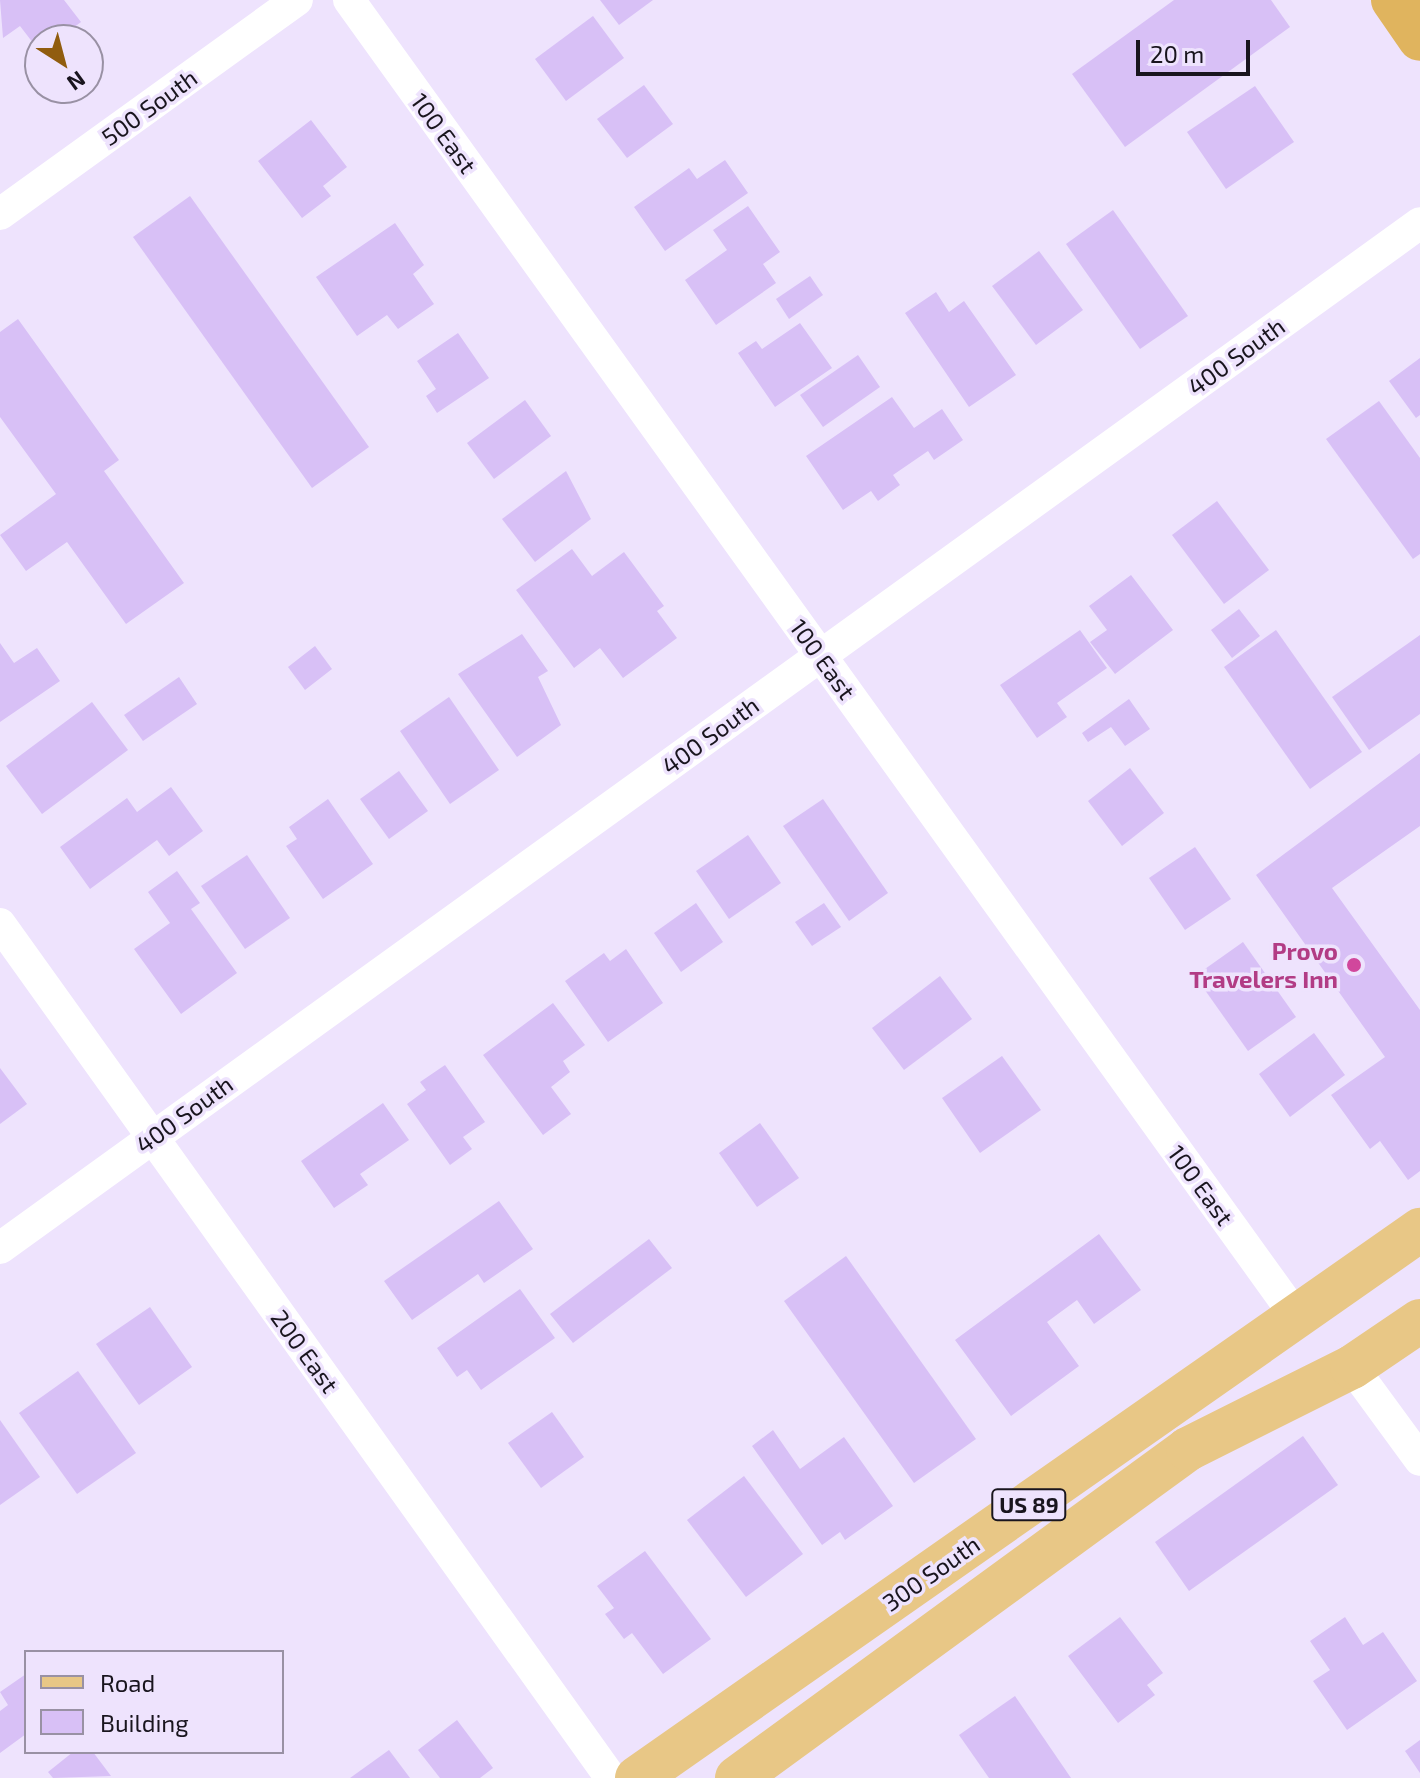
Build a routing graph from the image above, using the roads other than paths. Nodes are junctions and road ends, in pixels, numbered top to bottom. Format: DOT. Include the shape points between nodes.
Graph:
graph roads {
  1 [pos="297,0"];
  2 [pos="349,0"];
  3 [pos="1393,0"];
  4 [pos="1420,39"];
  5 [pos="0,214"];
  6 [pos="1420,223"];
  7 [pos="821,656"];
  8 [pos="0,924"];
  9 [pos="153,1137"];
  10 [pos="1420,1230"];
  11 [pos="0,1248"];
  12 [pos="1297,1318"];
  13 [pos="1420,1321"];
  14 [pos="1352,1367"];
  15 [pos="1420,1460"];
  16 [pos="611,1778"];
  17 [pos="637,1778"];
  18 [pos="737,1778"];
  1 -- 5 [label="street, 500 South"];
  2 -- 7 [label="street, 100 East"];
  3 -- 4 [label="highway"];
  6 -- 7 [label="street, 400 South"];
  7 -- 9 [label="street, 400 South"];
  7 -- 12 [label="street, 100 East"];
  8 -- 9 [label="street, 200 East"];
  9 -- 11 [label="street, 400 South"];
  9 -- 16 [label="street, 200 East"];
  10 -- 12 [label="main road, 300 South / US 89"];
  12 -- 17 [label="main road, 300 South / US 89"];
  13 -- 14 [label="main road, US 89"];
  14 -- 15 [label="street"];
  14 -- 18 [label="main road, US 89" via="1188,1449"];
}
